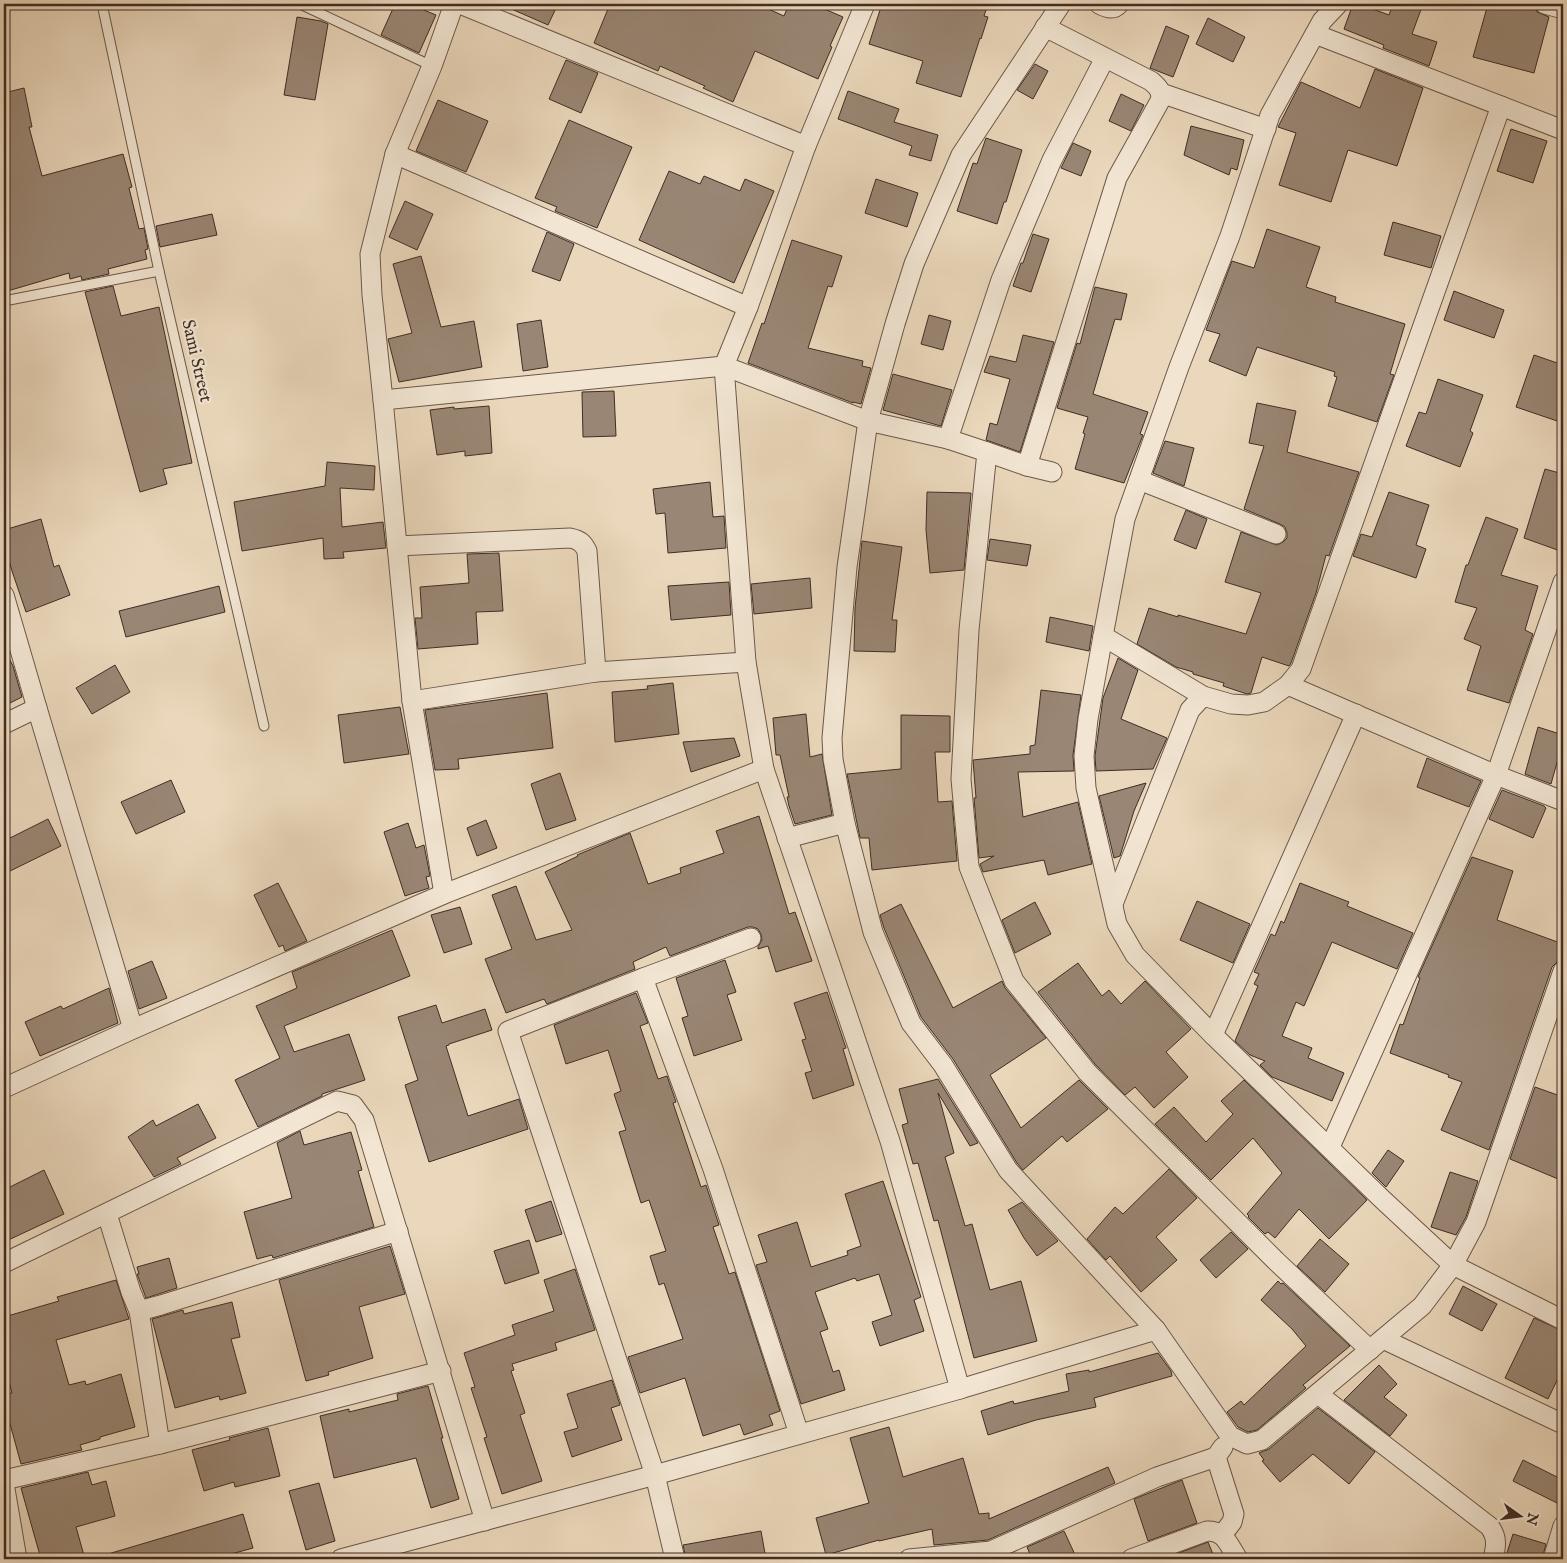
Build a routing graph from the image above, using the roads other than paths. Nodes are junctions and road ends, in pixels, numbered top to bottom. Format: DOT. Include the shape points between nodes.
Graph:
graph roads {
  1 [pos="102,4"];
  2 [pos="300,4"];
  3 [pos="454,4"];
  4 [pos="460,4"];
  5 [pos="865,4"];
  6 [pos="1060,4"];
  7 [pos="1099,4"];
  8 [pos="1119,4"];
  9 [pos="1338,4"];
  10 [pos="1545,4"];
  11 [pos="1563,9"];
  12 [pos="1045,27"];
  13 [pos="1315,34"];
  14 [pos="1105,58"];
  15 [pos="432,66"];
  16 [pos="1161,93"];
  17 [pos="1500,106"];
  18 [pos="1266,129"];
  19 [pos="1563,130"];
  20 [pos="806,146"];
  21 [pos="395,154"];
  22 [pos="159,271"];
  23 [pos="4,301"];
  24 [pos="748,307"];
  25 [pos="724,366"];
  26 [pos="383,400"];
  27 [pos="868,421"];
  28 [pos="948,439"];
  29 [pos="986,452"];
  30 [pos="1027,466"];
  31 [pos="1052,472"];
  32 [pos="1139,480"];
  33 [pos="1276,534"];
  34 [pos="397,546"];
  35 [pos="1563,582"];
  36 [pos="4,595"];
  37 [pos="1103,636"];
  38 [pos="746,662"];
  39 [pos="596,672"];
  40 [pos="1288,685"];
  41 [pos="1202,696"];
  42 [pos="412,701"];
  43 [pos="37,708"];
  44 [pos="1356,714"];
  45 [pos="4,724"];
  46 [pos="264,726"];
  47 [pos="764,769"];
  48 [pos="1496,775"];
  49 [pos="1563,802"];
  50 [pos="845,823"];
  51 [pos="787,838"];
  52 [pos="444,894"];
  53 [pos="1113,904"];
  54 [pos="751,938"];
  55 [pos="1563,971"];
  56 [pos="643,978"];
  57 [pos="133,1029"];
  58 [pos="1213,1035"];
  59 [pos="4,1088"];
  60 [pos="1330,1147"];
  61 [pos="106,1214"];
  62 [pos="398,1231"];
  63 [pos="4,1263"];
  64 [pos="1454,1265"];
  65 [pos="139,1310"];
  66 [pos="1563,1320"];
  67 [pos="1156,1330"];
  68 [pos="1376,1344"];
  69 [pos="441,1371"];
  70 [pos="960,1388"];
  71 [pos="1318,1394"];
  72 [pos="1563,1424"];
  73 [pos="799,1434"];
  74 [pos="1230,1436"];
  75 [pos="160,1444"];
  76 [pos="1216,1457"];
  77 [pos="655,1475"];
  78 [pos="4,1481"];
  79 [pos="485,1521"];
  80 [pos="1563,1526"];
  81 [pos="1222,1535"];
  82 [pos="17,1559"];
  83 [pos="341,1559"];
  84 [pos="676,1559"];
  85 [pos="910,1559"];
  86 [pos="1130,1559"];
  87 [pos="1238,1559"];
  88 [pos="1493,1559"];
  89 [pos="1553,1559"];
  1 -- 22 [label="lane, Sami Street"];
  2 -- 15 [label="lane"];
  3 -- 15 [label="street"];
  4 -- 20 [label="street"];
  5 -- 20 [label="street"];
  6 -- 12 [label="street"];
  7 -- 8 [label="street" via="1112,8"];
  9 -- 13 [label="street"];
  10 -- 11 [label="street"];
  12 -- 14 [label="street"];
  12 -- 27 [label="street" via="961,155 914,264"];
  13 -- 17 [label="street"];
  13 -- 18 [label="street" via="1270,115"];
  14 -- 16 [label="street" via="1152,81"];
  14 -- 28 [label="street" via="1052,160 1001,280"];
  15 -- 21 [label="street"];
  16 -- 18 [label="street"];
  16 -- 30 [label="street" via="1161,99 1117,178"];
  17 -- 19 [label="street"];
  17 -- 40 [label="street" via="1301,670"];
  18 -- 32 [label="street" via="1230,236"];
  20 -- 24 [label="street"];
  21 -- 24 [label="street"];
  21 -- 26 [label="street" via="370,254"];
  22 -- 23 [label="lane"];
  22 -- 46 [label="lane, Sami Street"];
  24 -- 25 [label="street"];
  25 -- 26 [label="street"];
  25 -- 27 [label="street"];
  25 -- 38 [label="street"];
  26 -- 34 [label="street"];
  27 -- 28 [label="street"];
  27 -- 50 [label="street" via="847,567 832,738"];
  28 -- 29 [label="street"];
  29 -- 30 [label="street"];
  29 -- 68 [label="street" via="969,630 961,779 969,867 1014,982 1087,1072 1276,1261"];
  30 -- 31 [label="street"];
  32 -- 33 [label="street"];
  32 -- 37 [label="street" via="1125,519"];
  34 -- 39 [label="street" via="578,539 587,551"];
  34 -- 42 [label="street"];
  35 -- 48 [label="street"];
  36 -- 43 [label="street"];
  37 -- 41 [label="street"];
  37 -- 53 [label="street" via="1084,756 1086,788"];
  38 -- 39 [label="street"];
  38 -- 47 [label="street"];
  39 -- 42 [label="street"];
  40 -- 41 [label="street" via="1264,702 1248,705"];
  40 -- 44 [label="street"];
  41 -- 53 [label="street" via="1190,710"];
  42 -- 52 [label="street"];
  43 -- 45 [label="street"];
  43 -- 57 [label="street"];
  44 -- 48 [label="street"];
  44 -- 58 [label="street"];
  47 -- 51 [label="street"];
  47 -- 52 [label="street"];
  48 -- 49 [label="street"];
  48 -- 60 [label="street"];
  50 -- 51 [label="street"];
  50 -- 67 [label="street" via="873,932 911,1023 943,1065 1008,1170"];
  51 -- 70 [label="street" via="890,1141"];
  52 -- 57 [label="street"];
  53 -- 58 [label="street" via="1117,924 1135,955"];
  54 -- 56 [label="street"];
  55 -- 64 [label="street" via="1476,1222"];
  56 -- 73 [label="street" via="713,1169"];
  56 -- 77 [label="street" via="508,1031"];
  57 -- 59 [label="street"];
  58 -- 60 [label="street"];
  60 -- 64 [label="street"];
  61 -- 62 [label="street" via="336,1102 353,1105 364,1120"];
  61 -- 63 [label="street"];
  61 -- 65 [label="street"];
  62 -- 65 [label="street"];
  62 -- 69 [label="street"];
  64 -- 66 [label="street"];
  64 -- 68 [label="street" via="1422,1306"];
  65 -- 75 [label="street"];
  67 -- 70 [label="street"];
  67 -- 74 [label="street"];
  68 -- 71 [label="street"];
  68 -- 72 [label="street"];
  69 -- 75 [label="street"];
  69 -- 79 [label="street"];
  70 -- 73 [label="street"];
  71 -- 74 [label="street" via="1262,1440 1247,1444"];
  71 -- 88 [label="street" via="1490,1526 1496,1545"];
  73 -- 77 [label="street"];
  74 -- 76 [label="street"];
  75 -- 78 [label="street"];
  76 -- 81 [label="street" via="1234,1514"];
  76 -- 85 [label="street" via="1157,1477 992,1551"];
  77 -- 79 [label="street"];
  77 -- 84 [label="street"];
  78 -- 82 [label="street"];
  79 -- 83 [label="street"];
  80 -- 89 [label="street"];
  81 -- 86 [label="street" via="1215,1530 1207,1531"];
  81 -- 87 [label="street"];
}
